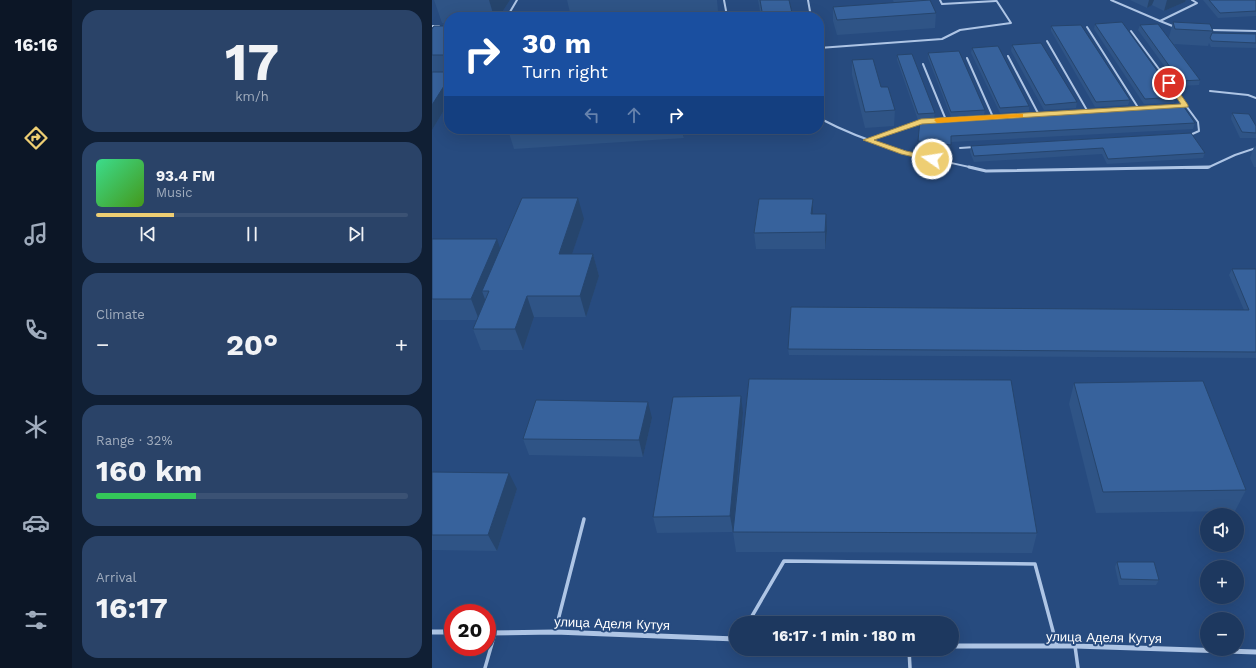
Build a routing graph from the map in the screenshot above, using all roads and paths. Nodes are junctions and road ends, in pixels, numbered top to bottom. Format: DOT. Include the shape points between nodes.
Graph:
graph roads {
  1 [pos="517,0"];
  2 [pos="724,0"];
  3 [pos="808,0"];
  4 [pos="940,0"];
  5 [pos="996,0"];
  6 [pos="1111,0"];
  7 [pos="1192,0"];
  8 [pos="510,12"];
  9 [pos="726,12"];
  10 [pos="811,12"];
  11 [pos="1160,21"];
  12 [pos="432,26"];
  13 [pos="443,26"];
  14 [pos="1087,28"];
  15 [pos="1181,30"];
  16 [pos="1204,30"];
  17 [pos="1256,31"];
  18 [pos="1131,32"];
  19 [pos="1047,41"];
  20 [pos="824,48"];
  21 [pos="1008,56"];
  22 [pos="967,58"];
  23 [pos="923,64"];
  24 [pos="1210,91"];
  25 [pos="1256,98"];
  26 [pos="1185,106"];
  27 [pos="1139,109"];
  28 [pos="1110,110"];
  29 [pos="1095,111"];
  30 [pos="1081,112"];
  31 [pos="1088,112"];
  32 [pos="1046,114"];
  33 [pos="1031,115"];
  34 [pos="1038,115"];
  35 [pos="993,117"];
  36 [pos="1000,117"];
  37 [pos="985,118"];
  38 [pos="940,120"];
  39 [pos="946,120"];
  40 [pos="954,120"];
  41 [pos="824,121"];
  42 [pos="927,121"];
  43 [pos="1182,136"];
  44 [pos="867,140"];
  45 [pos="976,147"];
  46 [pos="960,148"];
  47 [pos="1256,148"];
  48 [pos="584,519"];
  49 [pos="752,616"];
  50 [pos="432,632"];
  51 [pos="444,632"];
  52 [pos="555,632"];
  53 [pos="496,633"];
  54 [pos="729,639"];
  55 [pos="959,646"];
  56 [pos="1057,646"];
  57 [pos="1075,646"];
  58 [pos="1256,652"];
  59 [pos="488,656"];
  60 [pos="909,656"];
  61 [pos="485,668"];
  62 [pos="910,668"];
  63 [pos="1078,668"];
  1 -- 8 [label="lane"];
  2 -- 9 [label="lane"];
  3 -- 10 [label="lane"];
  4 -- 5 [label="lane" via="942,4"];
  5 -- 20 [label="lane" via="1011,23 960,30 942,39"];
  6 -- 11 [label="lane"];
  7 -- 11 [label="lane" via="1197,4"];
  11 -- 15 [label="lane"];
  12 -- 13 [label="lane"];
  14 -- 27 [label="lane"];
  16 -- 17 [label="lane"];
  18 -- 26 [label="lane"];
  19 -- 31 [label="lane"];
  21 -- 34 [label="lane"];
  22 -- 35 [label="lane"];
  23 -- 39 [label="lane"];
  24 -- 25 [label="lane"];
  26 -- 27 [label="lane"];
  26 -- 43 [label="lane" via="1198,122 1199,131"];
  27 -- 28 [label="lane"];
  29 -- 31 [label="lane"];
  30 -- 31 [label="lane"];
  32 -- 34 [label="lane"];
  33 -- 34 [label="lane"];
  35 -- 36 [label="lane"];
  35 -- 37 [label="lane"];
  38 -- 39 [label="lane"];
  39 -- 40 [label="lane"];
  41 -- 44 [label="lane" via="847,134"];
  42 -- 44 [label="lane"];
  44 -- 47 [label="lane" via="904,153 986,171 1207,168"];
  45 -- 46 [label="lane"];
  48 -- 52 [label="lane"];
  49 -- 56 [label="lane" via="784,561 1035,564"];
  50 -- 51 [label="street"];
  52 -- 53 [label="street, улица Аделя Кутуя"];
  52 -- 54 [label="street, улица Аделя Кутуя"];
  55 -- 56 [label="street, улица Аделя Кутуя"];
  56 -- 57 [label="street, улица Аделя Кутуя"];
  57 -- 58 [label="street, улица Аделя Кутуя"];
  57 -- 63 [label="lane"];
  59 -- 61 [label="lane"];
  60 -- 62 [label="lane"];
}
